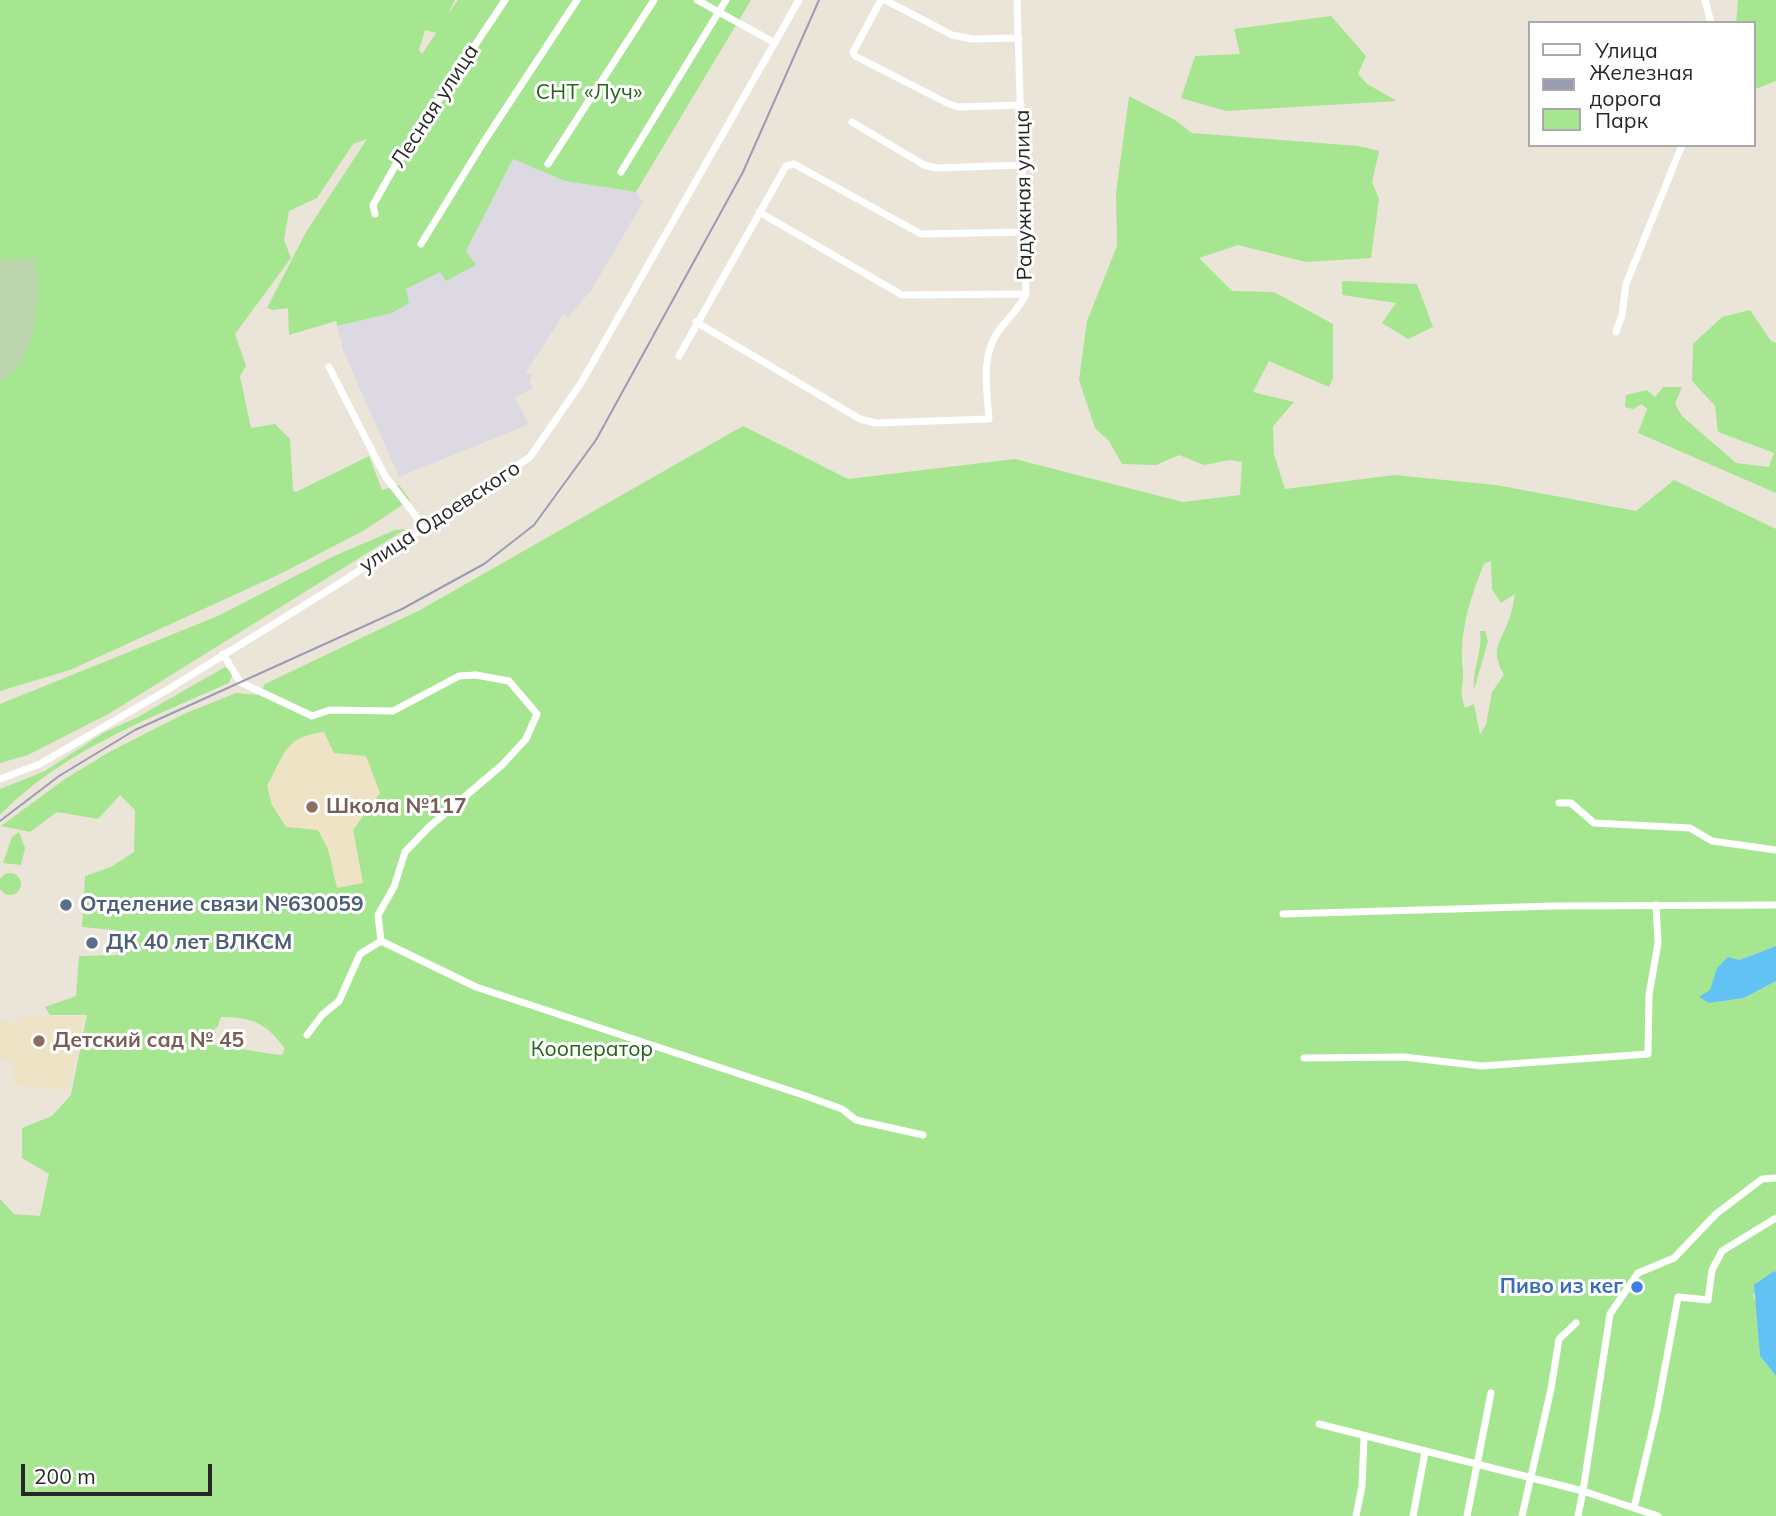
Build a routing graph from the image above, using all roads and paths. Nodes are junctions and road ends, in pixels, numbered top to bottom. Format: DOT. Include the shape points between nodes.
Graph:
graph roads {
  1 [pos="505,0"];
  2 [pos="577,0"];
  3 [pos="654,0"];
  4 [pos="697,0"];
  5 [pos="726,0"];
  6 [pos="799,0"];
  7 [pos="883,0"];
  8 [pos="1017,0"];
  9 [pos="1705,0"];
  10 [pos="718,14"];
  11 [pos="1710,21"];
  12 [pos="1019,38"];
  13 [pos="775,43"];
  14 [pos="1021,105"];
  15 [pos="852,122"];
  16 [pos="1681,147"];
  17 [pos="548,164"];
  18 [pos="1023,165"];
  19 [pos="621,172"];
  20 [pos="759,212"];
  21 [pos="374,214"];
  22 [pos="1025,232"];
  23 [pos="421,243"];
  24 [pos="1026,294"];
  25 [pos="696,322"];
  26 [pos="1616,332"];
  27 [pos="679,356"];
  28 [pos="328,367"];
  29 [pos="425,528"];
  30 [pos="223,654"];
  31 [pos="0,779"];
  32 [pos="1559,803"];
  33 [pos="1776,850"];
  34 [pos="1656,905"];
  35 [pos="1776,905"];
  36 [pos="1283,914"];
  37 [pos="381,941"];
  38 [pos="307,1035"];
  39 [pos="1304,1058"];
  40 [pos="923,1135"];
  41 [pos="1776,1178"];
  42 [pos="1776,1218"];
  43 [pos="1576,1323"];
  44 [pos="1491,1393"];
  45 [pos="1319,1424"];
  46 [pos="1364,1438"];
  47 [pos="1425,1452"];
  48 [pos="1476,1466"];
  49 [pos="1530,1480"];
  50 [pos="1583,1491"];
  51 [pos="1636,1511"];
  52 [pos="1356,1516"];
  53 [pos="1413,1516"];
  54 [pos="1467,1516"];
  55 [pos="1522,1516"];
  56 [pos="1578,1516"];
  57 [pos="1658,1516"];
  1 -- 21 [label="street, Лесная улица" via="395,166 373,205"];
  2 -- 23 [label="street"];
  3 -- 17 [label="street"];
  4 -- 10 [label="street"];
  5 -- 10 [label="street"];
  6 -- 13 [label="street, улица Одоевского"];
  7 -- 12 [label="street" via="952,35"];
  7 -- 14 [label="street" via="853,52 855,56 959,107"];
  8 -- 12 [label="street, Радужная улица"];
  9 -- 11 [label="street"];
  10 -- 13 [label="street"];
  10 -- 19 [label="street"];
  12 -- 14 [label="street, Радужная улица"];
  13 -- 29 [label="street, улица Одоевского" via="581,383 541,443 518,468"];
  14 -- 18 [label="street, Радужная улица"];
  15 -- 18 [label="street" via="924,166"];
  16 -- 26 [label="street" via="1626,284"];
  18 -- 22 [label="street, Радужная улица"];
  20 -- 22 [label="street" via="786,166 793,164 921,234"];
  20 -- 24 [label="street" via="902,295"];
  20 -- 25 [label="street"];
  22 -- 24 [label="street, Радужная улица"];
  24 -- 25 [label="street, Радужная улица" via="989,349 989,419 876,423 860,419"];
  25 -- 27 [label="street"];
  28 -- 29 [label="street" via="385,476"];
  29 -- 30 [label="street, улица Одоевского"];
  30 -- 31 [label="street, улица Одоевского" via="40,764"];
  30 -- 37 [label="street" via="240,682 312,716 330,710 393,711 459,676 476,675 509,681 537,714 526,739 502,765 405,852 394,887 378,915"];
  32 -- 33 [label="street" via="1572,803 1594,823 1690,828 1712,841"];
  34 -- 35 [label="street"];
  34 -- 36 [label="street"];
  34 -- 39 [label="street" via="1658,943 1649,995 1648,1054 1482,1066 1404,1056"];
  37 -- 38 [label="street" via="360,954 339,1000"];
  37 -- 40 [label="street" via="476,987 842,1109 856,1120"];
  41 -- 50 [label="street" via="1762,1180 1716,1214 1674,1258 1638,1273 1610,1314"];
  42 -- 51 [label="street" via="1722,1251 1712,1270 1708,1300 1678,1297"];
  43 -- 49 [label="street" via="1559,1339"];
  44 -- 48 [label="street"];
  45 -- 46 [label="street"];
  46 -- 47 [label="street"];
  46 -- 52 [label="street"];
  47 -- 48 [label="street"];
  47 -- 53 [label="street"];
  48 -- 49 [label="street"];
  48 -- 54 [label="street"];
  49 -- 50 [label="street"];
  49 -- 55 [label="street"];
  50 -- 51 [label="street"];
  50 -- 56 [label="street"];
  51 -- 57 [label="street"];
}
